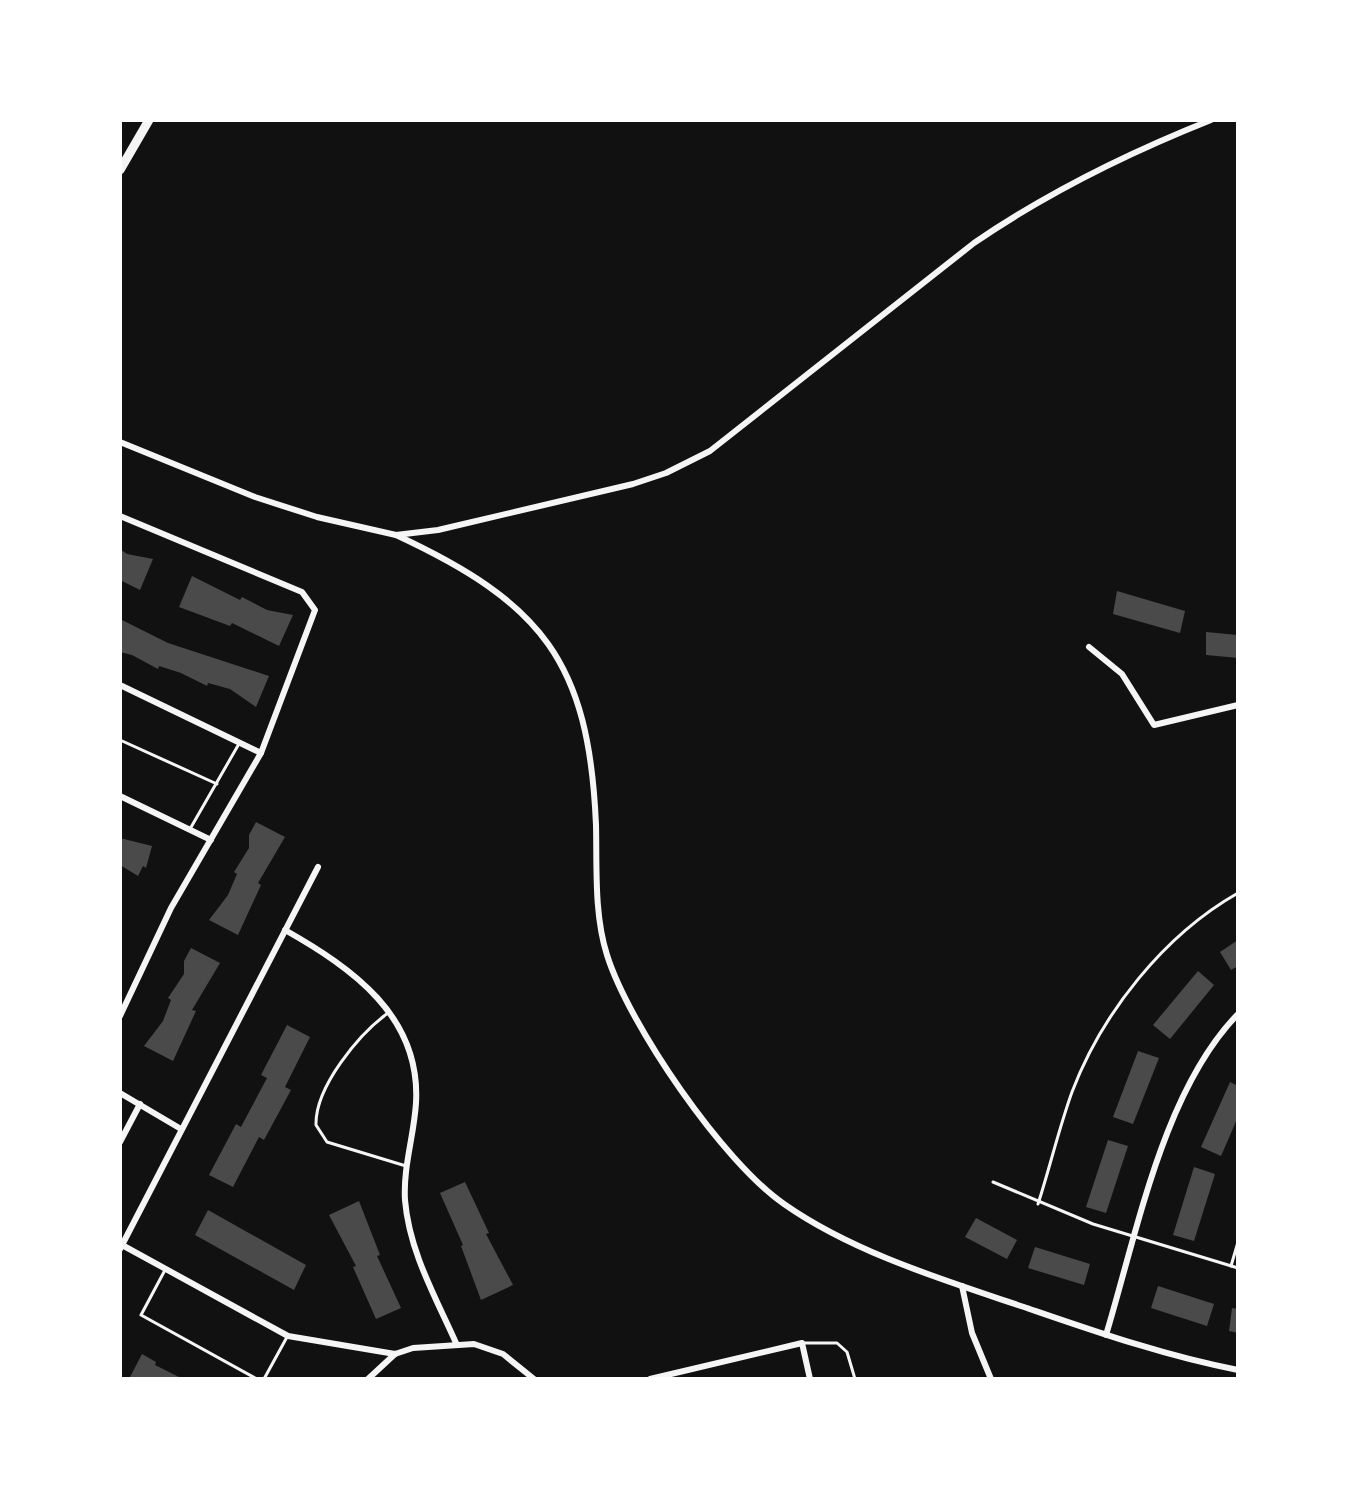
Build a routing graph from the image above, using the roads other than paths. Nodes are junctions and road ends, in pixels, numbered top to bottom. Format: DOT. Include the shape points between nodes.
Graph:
graph roads {
  1 [pos="149,120"];
  2 [pos="1211,120"];
  3 [pos="120,170"];
  4 [pos="120,442"];
  5 [pos="120,516"];
  6 [pos="396,535"];
  7 [pos="1089,647"];
  8 [pos="120,685"];
  9 [pos="1238,705"];
  10 [pos="120,740"];
  11 [pos="240,742"];
  12 [pos="261,753"];
  13 [pos="217,784"];
  14 [pos="120,796"];
  15 [pos="189,829"];
  16 [pos="211,840"];
  17 [pos="318,867"];
  18 [pos="1238,893"];
  19 [pos="285,930"];
  20 [pos="389,1012"];
  21 [pos="1238,1014"];
  22 [pos="120,1016"];
  23 [pos="120,1093"];
  24 [pos="140,1104"];
  25 [pos="181,1129"];
  26 [pos="120,1142"];
  27 [pos="406,1166"];
  28 [pos="993,1182"];
  29 [pos="1038,1204"];
  30 [pos="1135,1239"];
  31 [pos="1238,1242"];
  32 [pos="121,1247"];
  33 [pos="1230,1267"];
  34 [pos="1238,1268"];
  35 [pos="165,1270"];
  36 [pos="962,1286"];
  37 [pos="1106,1335"];
  38 [pos="288,1336"];
  39 [pos="456,1343"];
  40 [pos="802,1343"];
  41 [pos="395,1354"];
  42 [pos="1238,1370"];
  43 [pos="257,1379"];
  44 [pos="264,1379"];
  45 [pos="368,1379"];
  46 [pos="534,1379"];
  47 [pos="650,1379"];
  48 [pos="810,1379"];
  49 [pos="855,1379"];
  50 [pos="991,1379"];
  1 -- 3 [label="main road"];
  2 -- 6 [label="street" via="1018,213 746,425 689,463 633,484"];
  4 -- 6 [label="street" via="255,497"];
  5 -- 12 [label="street" via="302,592 315,610"];
  6 -- 36 [label="street" via="507,597 545,637 567,673 591,756 606,954 627,1002 711,1131 782,1203 821,1226"];
  7 -- 9 [label="street" via="1122,674 1154,725"];
  8 -- 11 [label="street"];
  10 -- 13 [label="lane"];
  11 -- 12 [label="street"];
  11 -- 13 [label="lane"];
  12 -- 16 [label="street"];
  13 -- 15 [label="lane"];
  14 -- 15 [label="street"];
  15 -- 16 [label="street"];
  16 -- 22 [label="street" via="171,908"];
  17 -- 19 [label="street"];
  18 -- 29 [label="lane" via="1177,938 1115,1011 1072,1092"];
  19 -- 20 [label="street" via="333,958 378,994"];
  19 -- 25 [label="street"];
  20 -- 27 [label="street" via="410,1048 415,1074 414,1126"];
  20 -- 27 [label="lane" via="346,1055 321,1102 316,1125 327,1142"];
  21 -- 30 [label="street" via="1196,1066 1184,1092"];
  23 -- 24 [label="street"];
  24 -- 25 [label="street"];
  24 -- 26 [label="street"];
  25 -- 32 [label="street"];
  27 -- 39 [label="street" via="411,1232"];
  28 -- 29 [label="lane"];
  29 -- 30 [label="lane"];
  30 -- 33 [label="lane"];
  30 -- 37 [label="street"];
  31 -- 33 [label="lane"];
  32 -- 35 [label="street"];
  33 -- 34 [label="lane"];
  35 -- 38 [label="street"];
  35 -- 43 [label="lane" via="141,1315"];
  36 -- 37 [label="street"];
  36 -- 50 [label="street" via="972,1333"];
  37 -- 42 [label="street"];
  38 -- 41 [label="street"];
  38 -- 44 [label="lane"];
  39 -- 41 [label="street"];
  39 -- 46 [label="street" via="503,1354"];
  40 -- 47 [label="street"];
  40 -- 48 [label="street"];
  40 -- 49 [label="lane" via="837,1343 847,1352"];
  41 -- 45 [label="street"];
}
